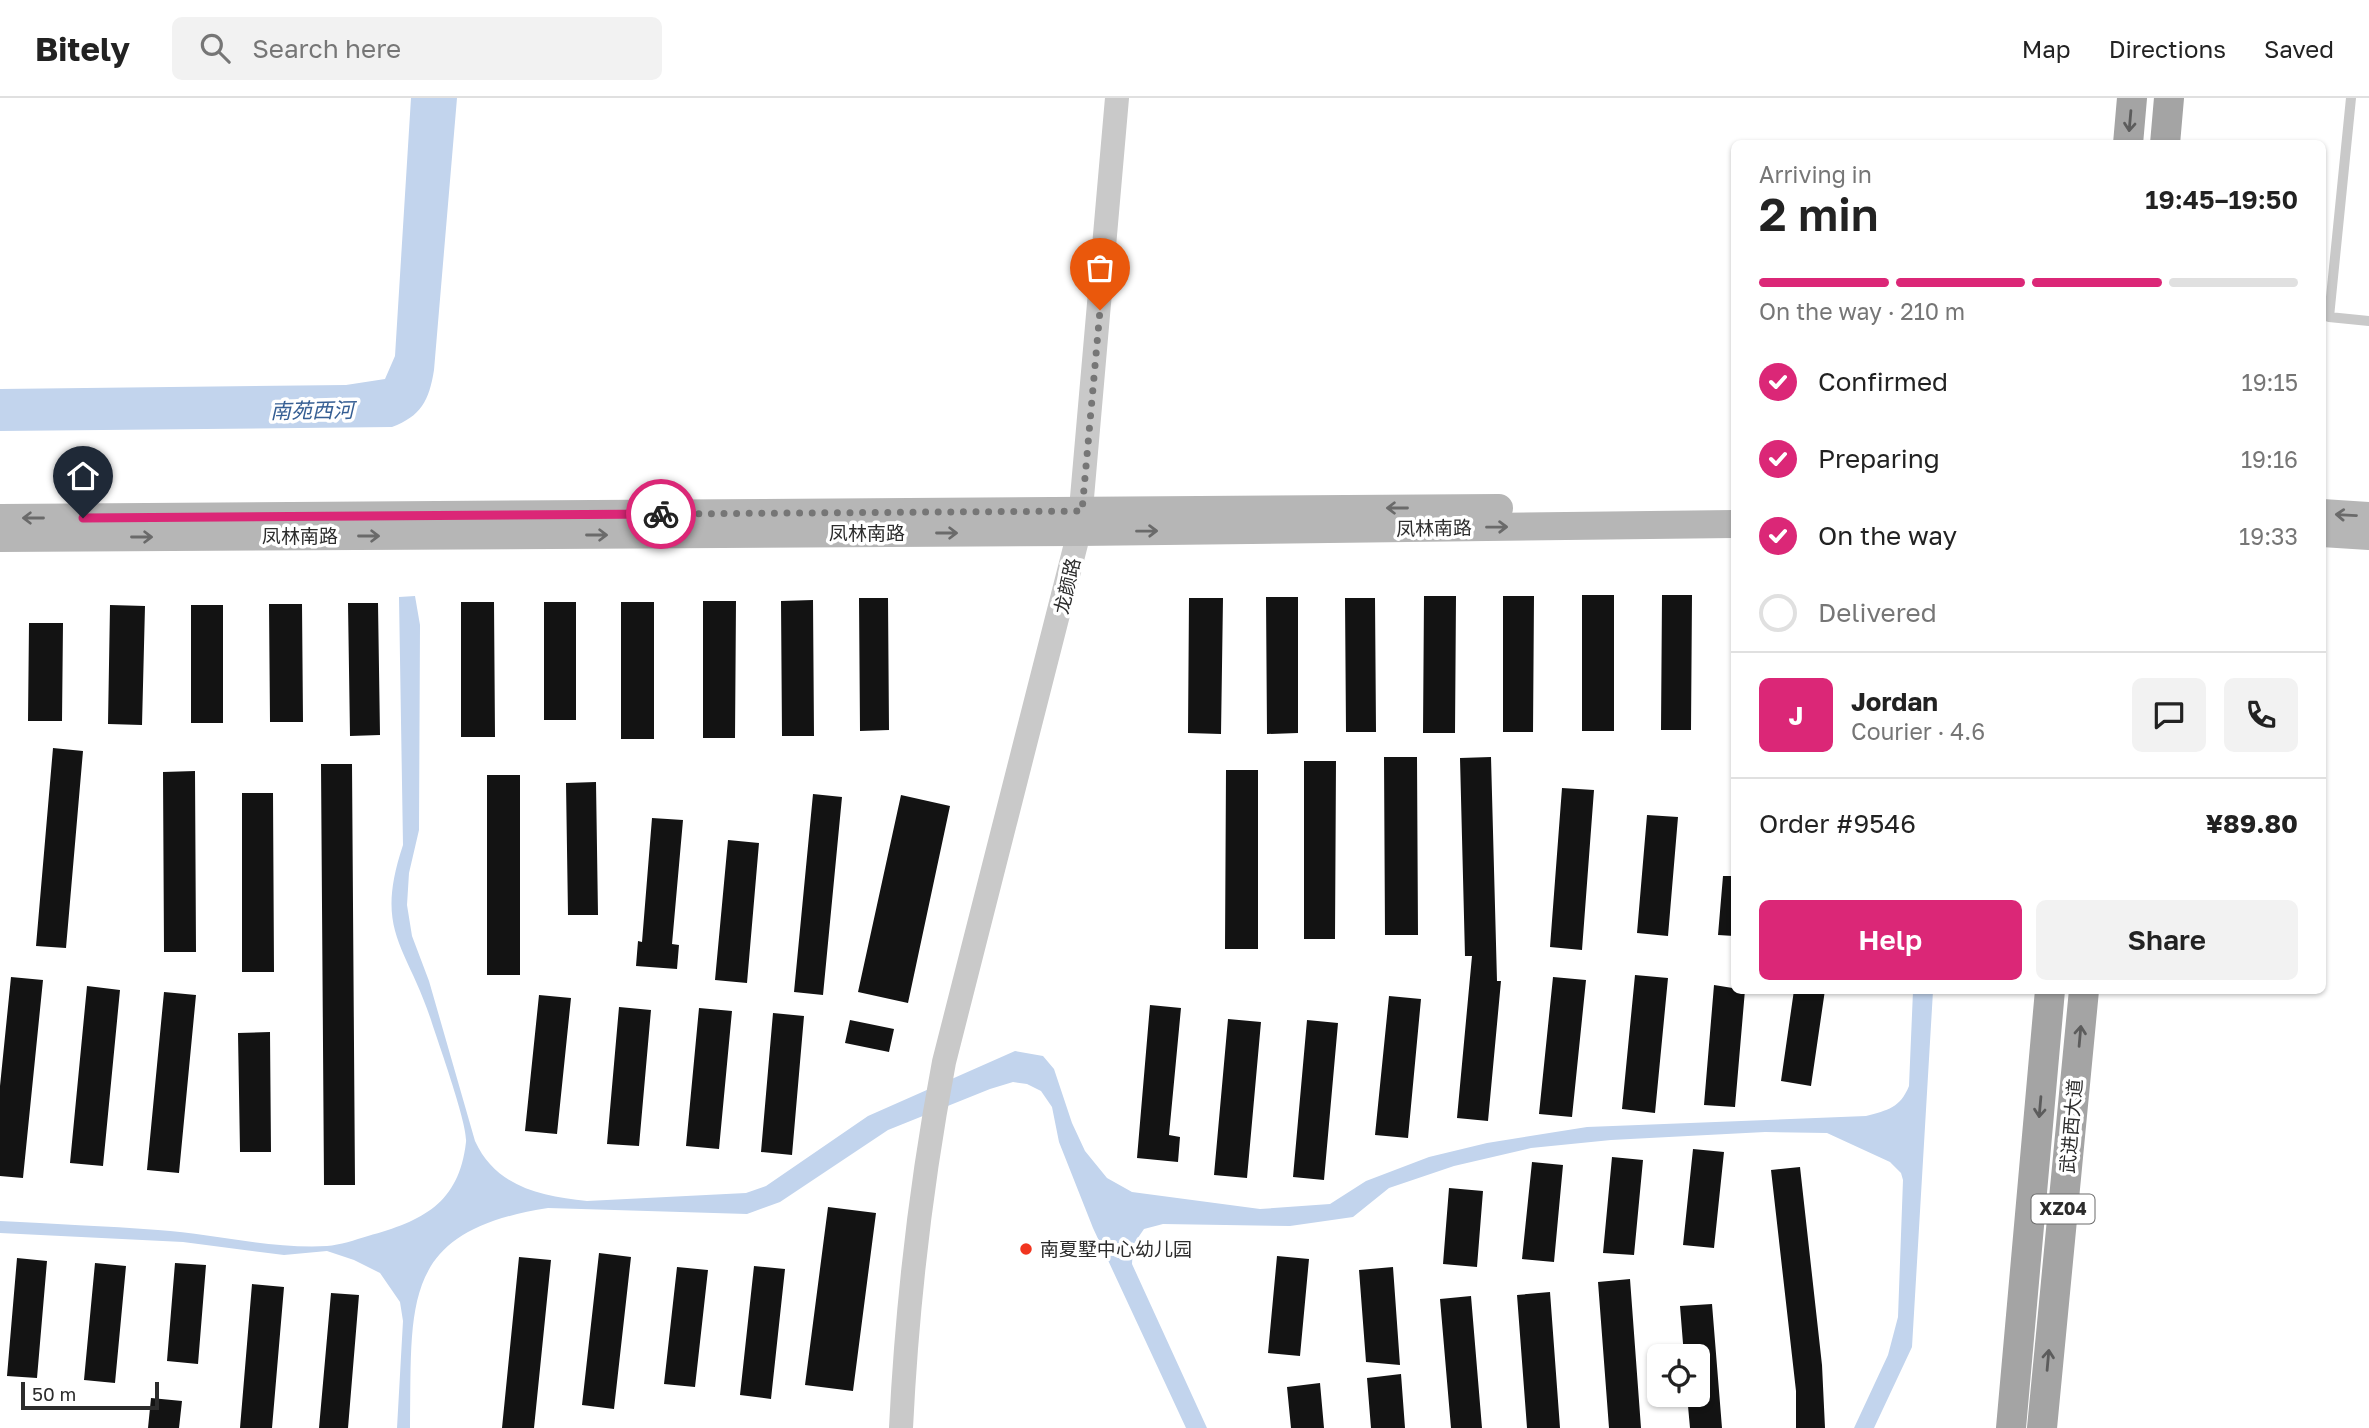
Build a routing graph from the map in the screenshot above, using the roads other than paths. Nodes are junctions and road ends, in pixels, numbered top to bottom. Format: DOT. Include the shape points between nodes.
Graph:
graph roads {
  1 [pos="1117,98"];
  2 [pos="2132,98"];
  3 [pos="2169,98"];
  4 [pos="2351,98"];
  5 [pos="2128,140"];
  6 [pos="2165,140"];
  7 [pos="2369,321"];
  8 [pos="1731,506"];
  9 [pos="2326,513"];
  10 [pos="2369,516"];
  11 [pos="0,519"];
  12 [pos="1080,522"];
  13 [pos="1731,524"];
  14 [pos="2326,533"];
  15 [pos="2369,536"];
  16 [pos="0,538"];
  17 [pos="2050,994"];
  18 [pos="2084,994"];
  19 [pos="901,1428"];
  20 [pos="2011,1428"];
  21 [pos="2042,1428"];
  1 -- 12 [label="street, 龙颜路"];
  2 -- 5 [label="main road, one-way"];
  3 -- 6 [label="main road"];
  4 -- 7 [label="lane" via="2329,317"];
  8 -- 12 [label="main road, 凤林南路, one-way"];
  10 -- 9 [label="main road, one-way"];
  12 -- 11 [label="main road, 凤林南路, one-way"];
  12 -- 13 [label="main road, 凤林南路, one-way"];
  16 -- 12 [label="main road, 凤林南路, one-way"];
  12 -- 19 [label="street, 龙颜路" via="944,1062 914,1252"];
  14 -- 15 [label="main road"];
  17 -- 20 [label="main road, 武进西大道 / XZ04, one-way"];
  21 -- 18 [label="main road, 武进西大道 / XZ04, one-way"];
}
